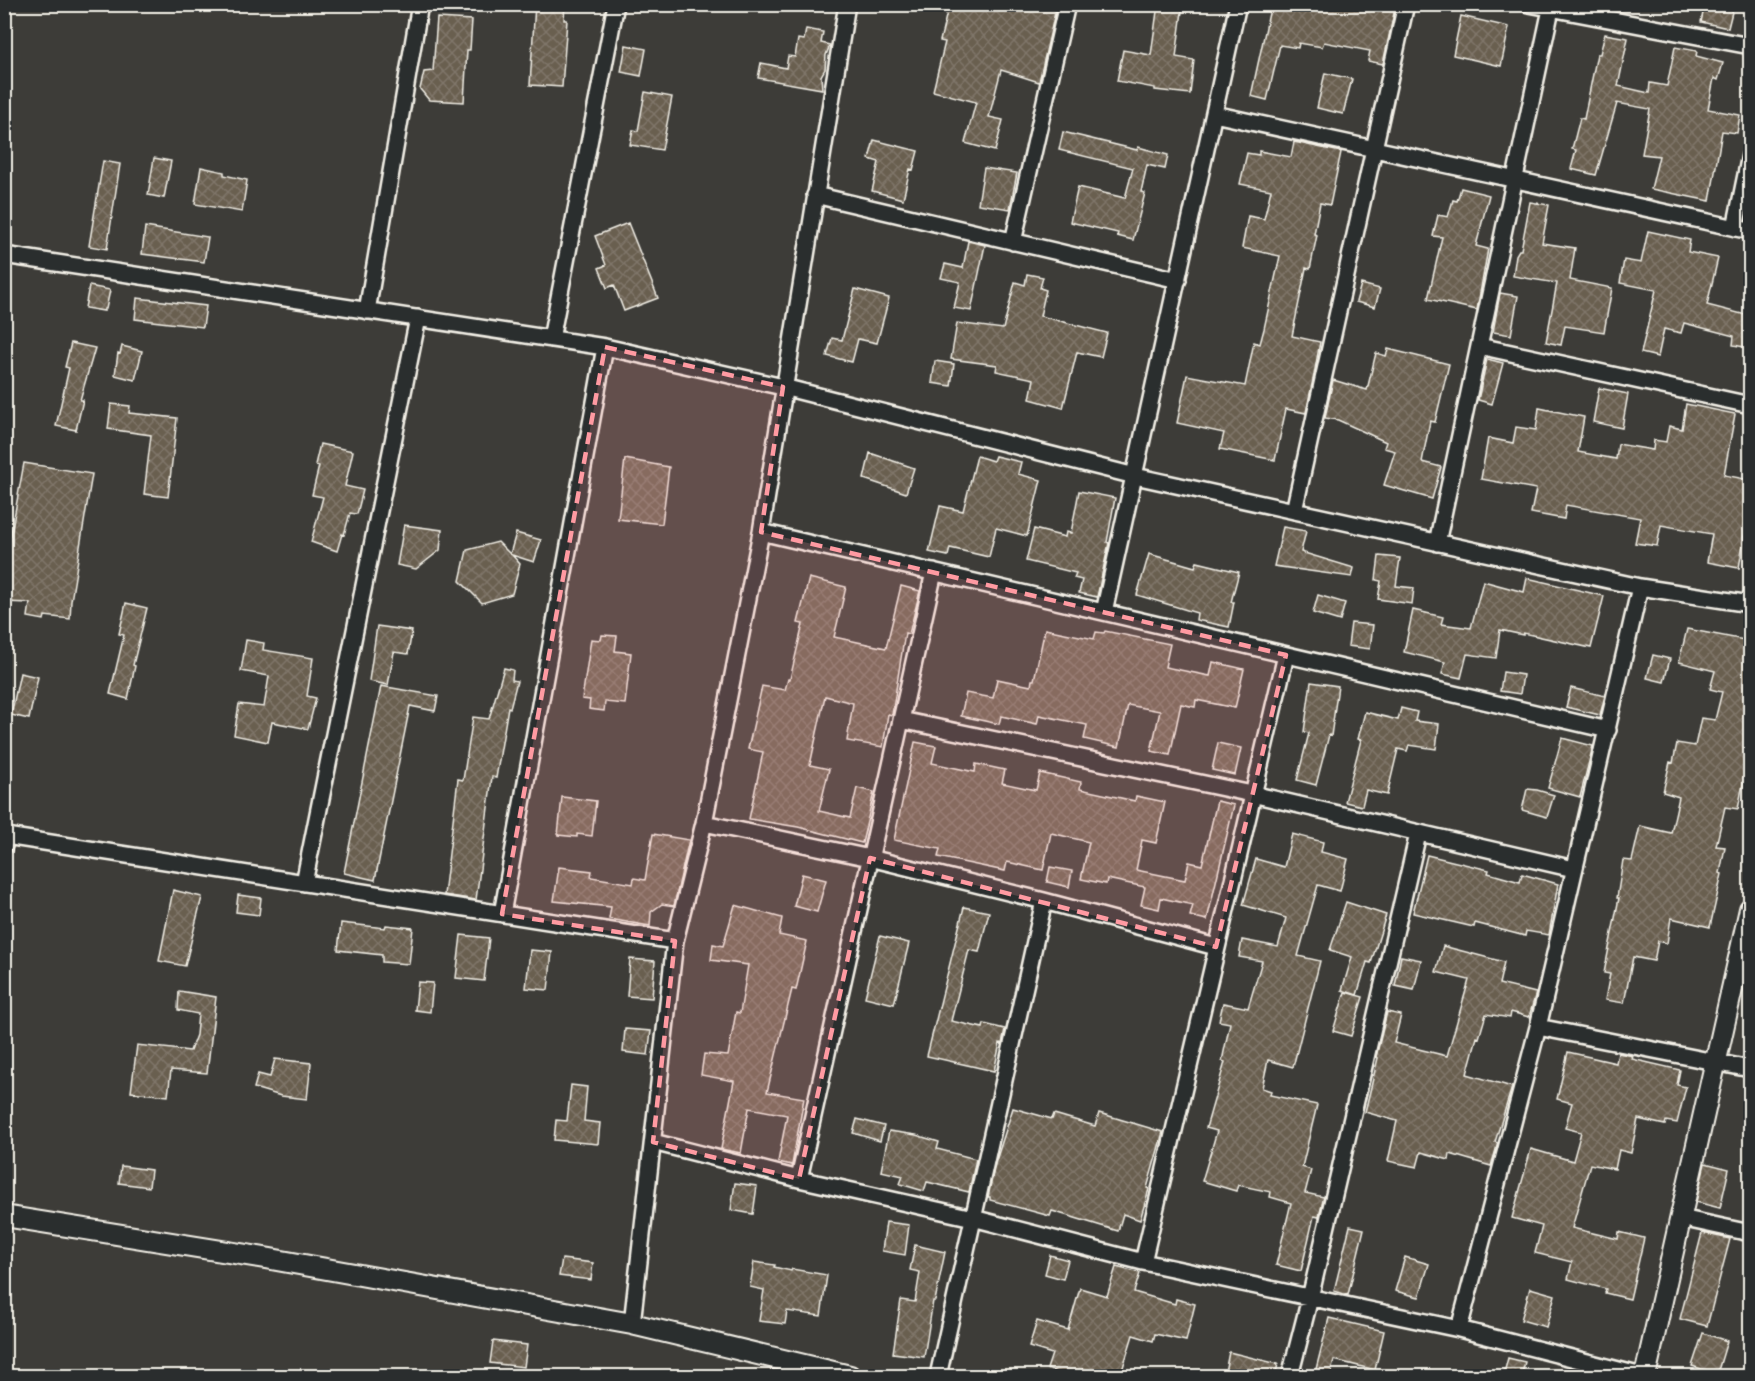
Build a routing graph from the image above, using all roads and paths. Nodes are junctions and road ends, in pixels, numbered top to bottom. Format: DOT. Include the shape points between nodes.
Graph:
graph roads {
  1 [pos="420,4"];
  2 [pos="616,4"];
  3 [pos="847,4"];
  4 [pos="1067,4"];
  5 [pos="1238,4"];
  6 [pos="1406,4"];
  7 [pos="1529,4"];
  8 [pos="1551,9"];
  9 [pos="1750,46"];
  10 [pos="1214,114"];
  11 [pos="1374,149"];
  12 [pos="1750,154"];
  13 [pos="1515,180"];
  14 [pos="815,195"];
  15 [pos="1735,228"];
  16 [pos="1750,231"];
  17 [pos="1013,242"];
  18 [pos="4,255"];
  19 [pos="1178,280"];
  20 [pos="367,311"];
  21 [pos="418,318"];
  22 [pos="551,339"];
  23 [pos="1479,346"];
  24 [pos="605,347"];
  25 [pos="783,387"];
  26 [pos="1750,405"];
  27 [pos="1135,476"];
  28 [pos="1294,510"];
  29 [pos="761,532"];
  30 [pos="1437,543"];
  31 [pos="934,572"];
  32 [pos="1640,587"];
  33 [pos="1750,604"];
  34 [pos="1104,612"];
  35 [pos="1286,655"];
  36 [pos="900,720"];
  37 [pos="1608,730"];
  38 [pos="1252,794"];
  39 [pos="704,823"];
  40 [pos="1418,834"];
  41 [pos="4,846"];
  42 [pos="870,858"];
  43 [pos="1574,869"];
  44 [pos="304,883"];
  45 [pos="1044,901"];
  46 [pos="1750,909"];
  47 [pos="501,914"];
  48 [pos="675,940"];
  49 [pos="1216,947"];
  50 [pos="1538,1027"];
  51 [pos="1716,1060"];
  52 [pos="1750,1069"];
  53 [pos="653,1142"];
  54 [pos="799,1179"];
  55 [pos="4,1215"];
  56 [pos="973,1218"];
  57 [pos="1681,1218"];
  58 [pos="1750,1233"];
  59 [pos="1143,1262"];
  60 [pos="1310,1298"];
  61 [pos="632,1324"];
  62 [pos="1459,1329"];
  63 [pos="850,1377"];
  64 [pos="938,1377"];
  65 [pos="1290,1377"];
  66 [pos="1643,1377"];
  1 -- 20 [label="street"];
  2 -- 22 [label="street"];
  3 -- 14 [label="street"];
  4 -- 17 [label="street"];
  5 -- 10 [label="street"];
  6 -- 11 [label="street"];
  7 -- 8 [label="street"];
  8 -- 9 [label="street"];
  8 -- 13 [label="street"];
  10 -- 11 [label="street"];
  10 -- 19 [label="street"];
  11 -- 13 [label="street"];
  11 -- 28 [label="street"];
  12 -- 15 [label="street"];
  13 -- 15 [label="street"];
  13 -- 23 [label="street"];
  14 -- 17 [label="street"];
  14 -- 25 [label="street"];
  15 -- 16 [label="street"];
  17 -- 19 [label="street"];
  18 -- 20 [label="street"];
  19 -- 27 [label="street"];
  20 -- 21 [label="street"];
  21 -- 22 [label="street"];
  21 -- 44 [label="street"];
  22 -- 24 [label="street"];
  23 -- 26 [label="street"];
  23 -- 30 [label="street"];
  24 -- 25 [label="street"];
  24 -- 47 [label="street"];
  25 -- 27 [label="street"];
  25 -- 29 [label="street"];
  27 -- 28 [label="street"];
  27 -- 34 [label="street"];
  28 -- 30 [label="street"];
  29 -- 31 [label="street"];
  29 -- 39 [label="street"];
  30 -- 32 [label="street"];
  31 -- 34 [label="street"];
  31 -- 36 [label="street"];
  32 -- 33 [label="street"];
  32 -- 37 [label="street"];
  34 -- 35 [label="street"];
  35 -- 37 [label="street"];
  35 -- 38 [label="street"];
  36 -- 38 [label="street"];
  36 -- 42 [label="street"];
  37 -- 43 [label="street"];
  38 -- 40 [label="street"];
  38 -- 49 [label="street"];
  39 -- 42 [label="street"];
  39 -- 48 [label="street"];
  40 -- 43 [label="street"];
  40 -- 60 [label="street"];
  41 -- 44 [label="street" via="6,836"];
  42 -- 45 [label="street"];
  42 -- 54 [label="street"];
  43 -- 50 [label="street"];
  44 -- 47 [label="street"];
  45 -- 49 [label="street"];
  45 -- 56 [label="street"];
  46 -- 51 [label="street"];
  47 -- 48 [label="street"];
  48 -- 53 [label="street"];
  49 -- 59 [label="street"];
  50 -- 51 [label="street"];
  50 -- 62 [label="street"];
  51 -- 52 [label="street"];
  51 -- 57 [label="street"];
  53 -- 54 [label="street"];
  53 -- 61 [label="street"];
  54 -- 56 [label="street"];
  55 -- 61 [label="street"];
  56 -- 59 [label="street"];
  56 -- 64 [label="street"];
  57 -- 58 [label="street"];
  57 -- 66 [label="street"];
  59 -- 60 [label="street"];
  60 -- 62 [label="street"];
  60 -- 65 [label="street"];
  61 -- 63 [label="street"];
  62 -- 66 [label="street"];
}
